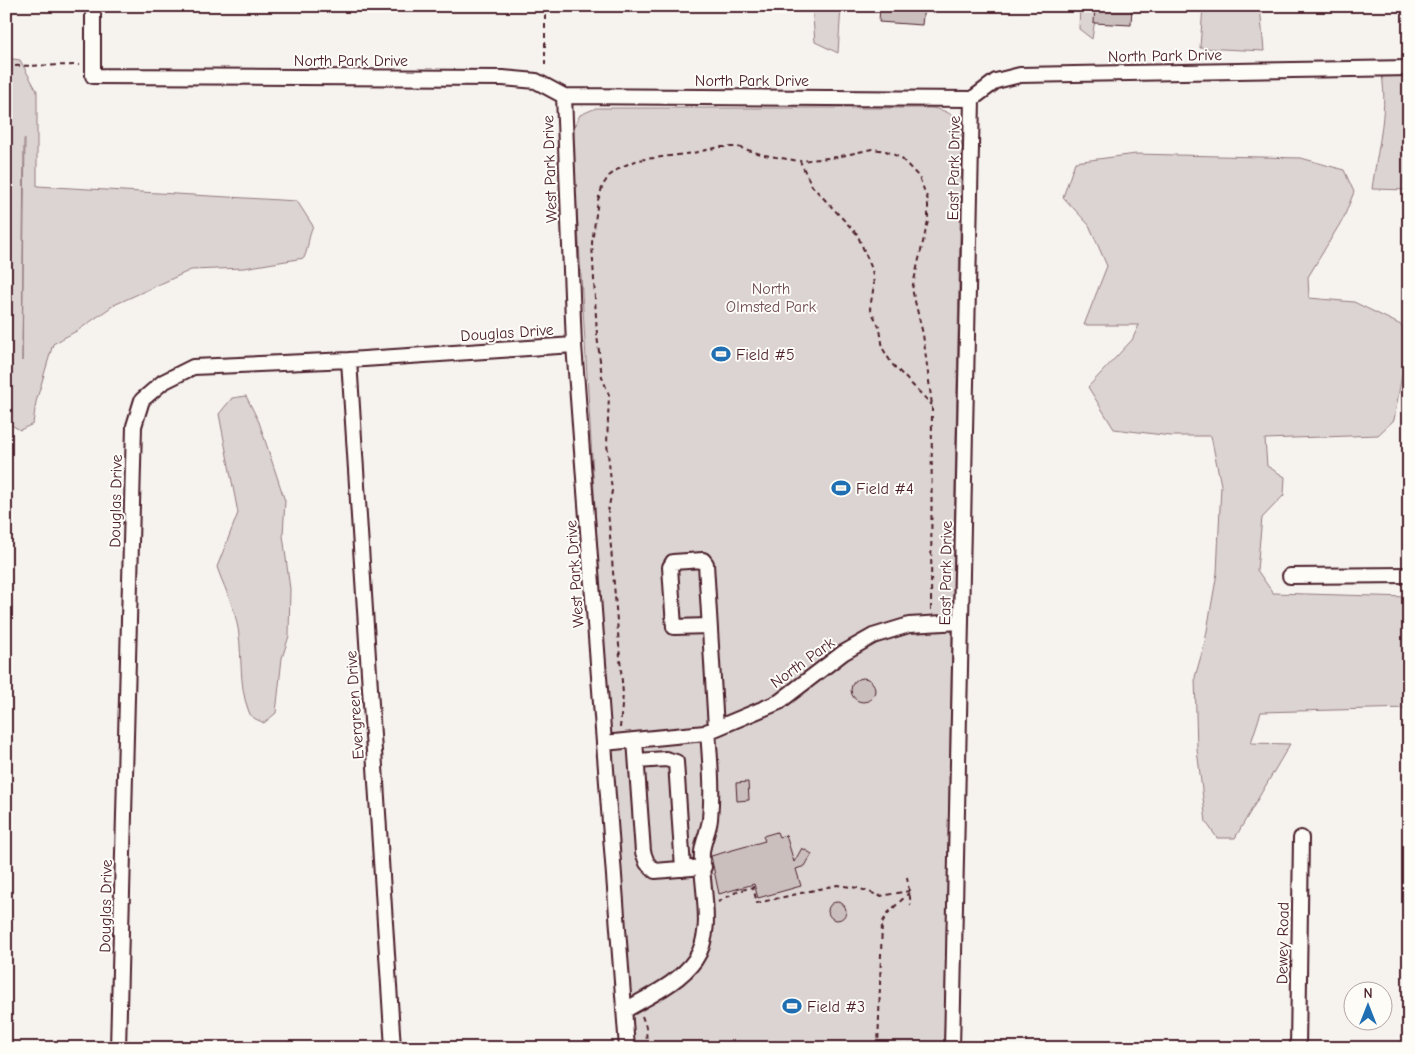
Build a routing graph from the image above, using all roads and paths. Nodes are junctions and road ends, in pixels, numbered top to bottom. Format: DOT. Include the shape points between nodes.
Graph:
graph roads {
  1 [pos="93,6"];
  2 [pos="545,6"];
  3 [pos="545,65"];
  4 [pos="6,66"];
  5 [pos="1409,68"];
  6 [pos="90,71"];
  7 [pos="564,96"];
  8 [pos="972,99"];
  9 [pos="800,161"];
  10 [pos="574,345"];
  11 [pos="349,360"];
  12 [pos="932,405"];
  13 [pos="1409,575"];
  14 [pos="1290,576"];
  15 [pos="931,614"];
  16 [pos="961,622"];
  17 [pos="709,626"];
  18 [pos="620,730"];
  19 [pos="712,730"];
  20 [pos="635,740"];
  21 [pos="604,743"];
  22 [pos="636,761"];
  23 [pos="1301,838"];
  24 [pos="704,868"];
  25 [pos="683,869"];
  26 [pos="907,877"];
  27 [pos="909,892"];
  28 [pos="911,905"];
  29 [pos="705,909"];
  30 [pos="640,1011"];
  31 [pos="624,1012"];
  32 [pos="118,1048"];
  33 [pos="393,1048"];
  34 [pos="626,1048"];
  35 [pos="647,1048"];
  36 [pos="878,1048"];
  37 [pos="952,1048"];
  38 [pos="1298,1048"];
  1 -- 6 [label="street"];
  2 -- 3 [label="path"];
  4 -- 6 [label="path"];
  5 -- 8 [label="street, North Park Drive" via="1020,75 996,81"];
  6 -- 7 [label="street, North Park Drive" via="503,78 536,81"];
  7 -- 8 [label="street, North Park Drive"];
  7 -- 10 [label="street, West Park Drive"];
  8 -- 16 [label="street, East Park Drive"];
  9 -- 12 [label="path" via="812,186 857,234 872,269 874,285 870,308 880,329 883,349 892,364"];
  9 -- 12 [label="path" via="872,149 901,158 919,177 928,200 928,221 912,289 923,334"];
  9 -- 18 [label="path" via="738,147 638,160 609,176 598,200 592,243 597,335 602,377 608,395 607,444 612,490 608,511 623,694"];
  10 -- 11 [label="street, Douglas Drive"];
  10 -- 21 [label="street, West Park Drive"];
  11 -- 32 [label="street, Douglas Drive" via="193,367 163,382 142,400 134,426"];
  11 -- 33 [label="street, Evergreen Drive"];
  12 -- 15 [label="path"];
  13 -- 14 [label="street"];
  16 -- 19 [label="street, North Park" via="909,625 873,636 843,653 779,702"];
  16 -- 37 [label="street, East Park Drive"];
  17 -- 17 [label="street" via="706,564 703,560 673,562 670,567 674,627"];
  17 -- 19 [label="street"];
  19 -- 20 [label="street, North Park"];
  19 -- 24 [label="street" via="712,792 710,822 702,852"];
  20 -- 21 [label="street, North Park"];
  20 -- 22 [label="street"];
  21 -- 31 [label="street, West Park Drive"];
  22 -- 25 [label="street" via="642,852 655,871"];
  22 -- 25 [label="street" via="672,759 676,762"];
  23 -- 38 [label="street, Dewey Road"];
  24 -- 25 [label="street"];
  24 -- 29 [label="street"];
  26 -- 27 [label="path"];
  27 -- 28 [label="path"];
  27 -- 29 [label="path" via="880,896 837,885 757,903 753,887 738,891"];
  27 -- 36 [label="path" via="882,923"];
  29 -- 31 [label="street" via="702,948 694,962 681,975"];
  30 -- 35 [label="path" via="646,1027"];
  31 -- 34 [label="street, West Park Drive"];
}
